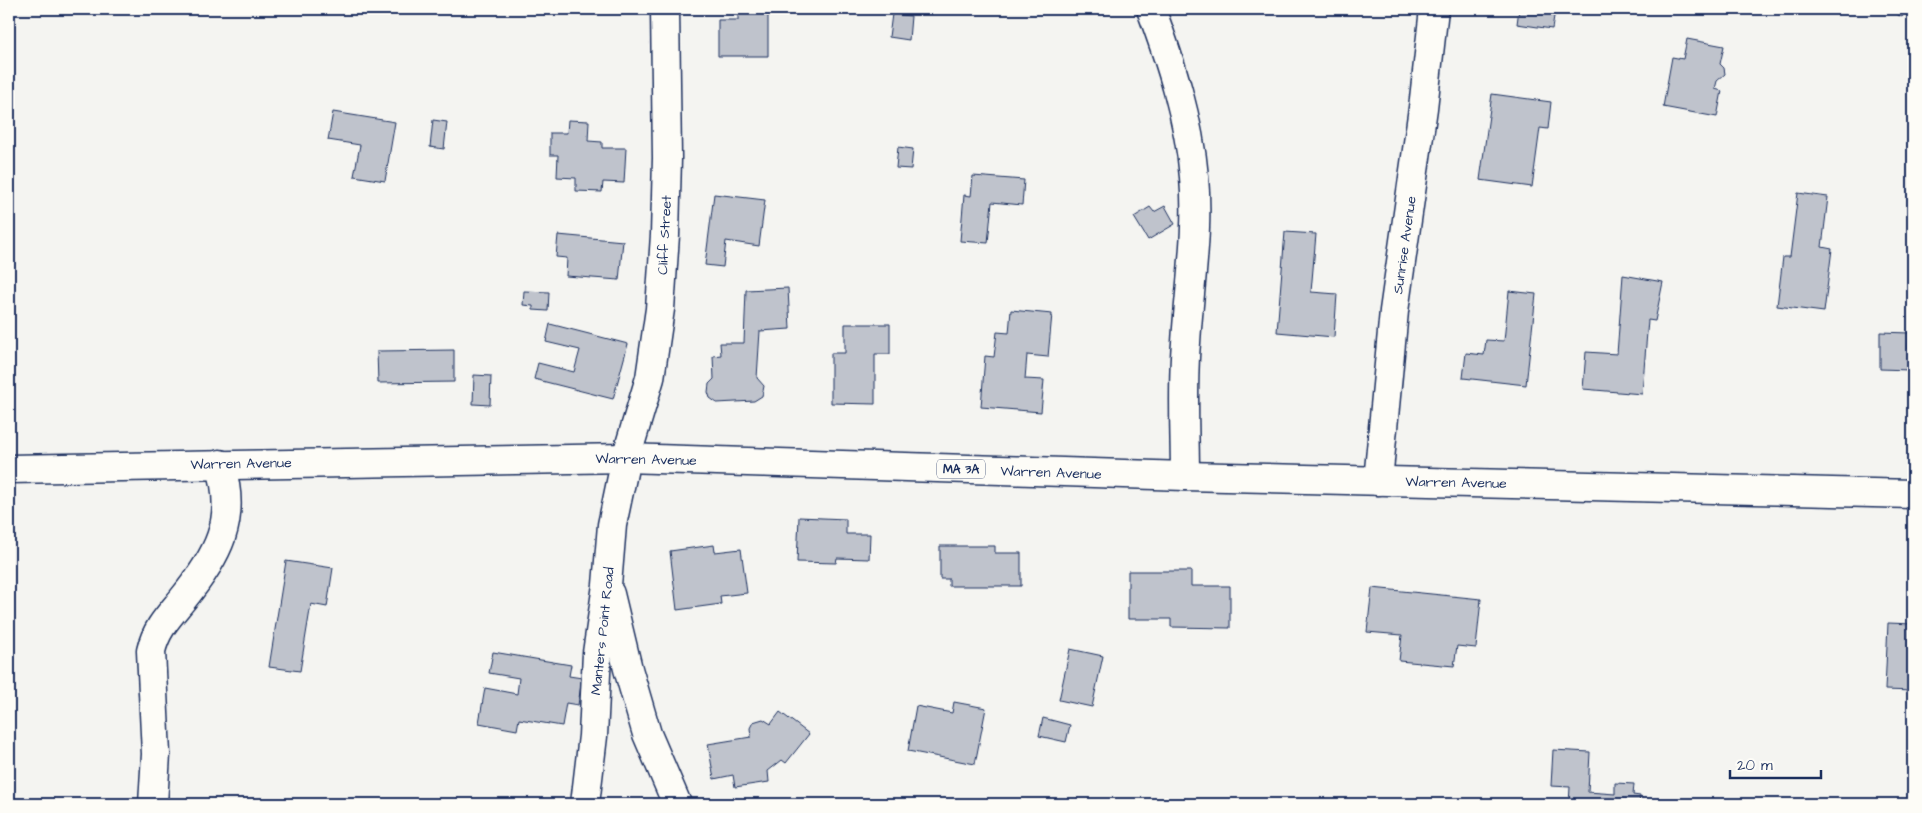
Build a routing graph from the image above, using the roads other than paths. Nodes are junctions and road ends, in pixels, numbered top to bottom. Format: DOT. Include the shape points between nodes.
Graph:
graph roads {
  1 [pos="665,9"];
  2 [pos="1151,9"];
  3 [pos="1434,9"];
  4 [pos="626,458"];
  5 [pos="220,464"];
  6 [pos="9,468"];
  7 [pos="1186,476"];
  8 [pos="1378,481"];
  9 [pos="1913,494"];
  10 [pos="607,585"];
  11 [pos="153,804"];
  12 [pos="585,804"];
  13 [pos="677,804"];
  1 -- 4 [label="main road, Cliff Street" via="668,158 660,309 650,378"];
  2 -- 7 [label="main road" via="1172,65 1188,132 1194,178 1194,230 1184,385"];
  3 -- 8 [label="main road, Sunrise Avenue" via="1394,311"];
  4 -- 5 [label="main road, Warren Avenue / MA 3A"];
  4 -- 7 [label="main road, Warren Avenue / MA 3A"];
  4 -- 10 [label="main road, Manters Point Road" via="612,524"];
  5 -- 6 [label="main road, Warren Avenue / MA 3A"];
  5 -- 11 [label="main road" via="228,508 219,543 200,576 154,637 151,666 156,754"];
  7 -- 8 [label="main road, Warren Avenue / MA 3A"];
  8 -- 9 [label="main road, Warren Avenue / MA 3A"];
  10 -- 12 [label="main road, Manters Point Road" via="597,653 593,736"];
  10 -- 13 [label="main road" via="644,726"];
}
